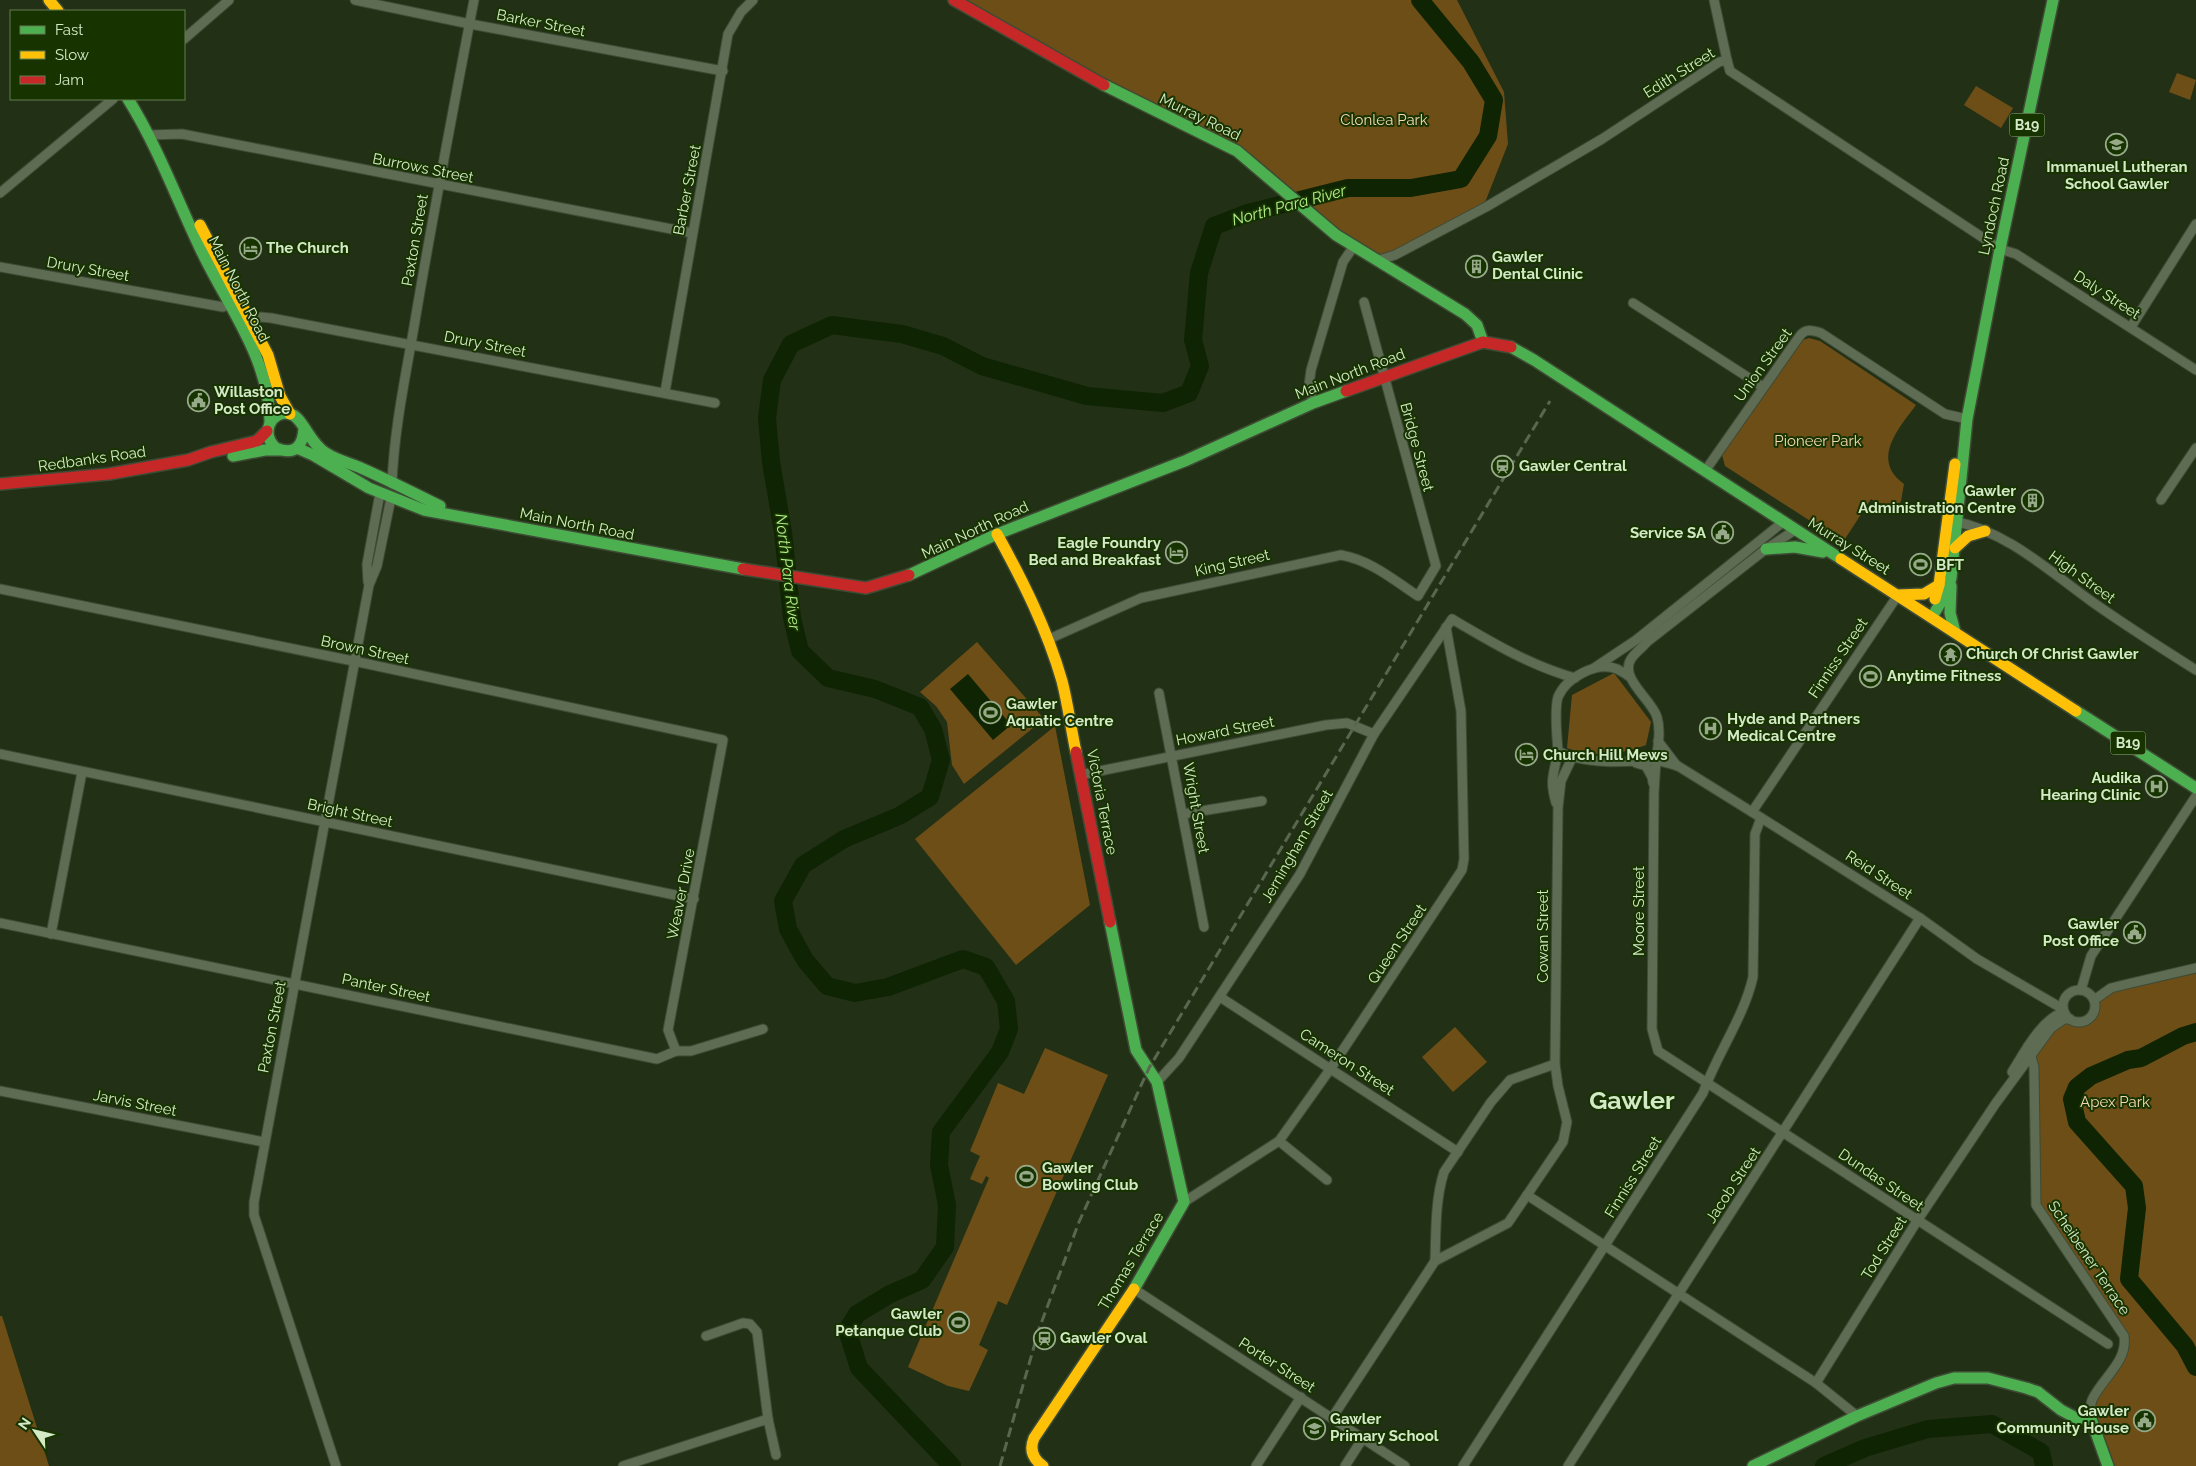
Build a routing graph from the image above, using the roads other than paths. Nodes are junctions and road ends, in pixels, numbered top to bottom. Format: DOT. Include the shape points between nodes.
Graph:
graph roads {
  1 [pos="49,0"];
  2 [pos="229,0"];
  3 [pos="355,0"];
  4 [pos="474,0"];
  5 [pos="753,0"];
  6 [pos="954,0"];
  7 [pos="1714,0"];
  8 [pos="2053,0"];
  9 [pos="57,10"];
  10 [pos="470,24"];
  11 [pos="185,37"];
  12 [pos="1727,60"];
  13 [pos="723,71"];
  14 [pos="111,100"];
  15 [pos="129,100"];
  16 [pos="148,135"];
  17 [pos="168,173"];
  18 [pos="438,185"];
  19 [pos="0,193"];
  20 [pos="2196,224"];
  21 [pos="692,233"];
  22 [pos="1354,246"];
  23 [pos="2000,249"];
  24 [pos="218,257"];
  25 [pos="1380,260"];
  26 [pos="0,267"];
  27 [pos="1364,302"];
  28 [pos="1632,303"];
  29 [pos="229,304"];
  30 [pos="251,321"];
  31 [pos="2131,327"];
  32 [pos="1483,342"];
  33 [pos="411,344"];
  34 [pos="2196,370"];
  35 [pos="265,377"];
  36 [pos="1384,377"];
  37 [pos="1763,387"];
  38 [pos="665,392"];
  39 [pos="715,402"];
  40 [pos="1313,403"];
  41 [pos="290,414"];
  42 [pos="1967,419"];
  43 [pos="269,427"];
  44 [pos="304,428"];
  45 [pos="297,448"];
  46 [pos="2196,448"];
  47 [pos="279,450"];
  48 [pos="329,455"];
  49 [pos="393,456"];
  50 [pos="188,460"];
  51 [pos="1704,471"];
  52 [pos="378,477"];
  53 [pos="0,484"];
  54 [pos="392,484"];
  55 [pos="380,493"];
  56 [pos="392,498"];
  57 [pos="2161,500"];
  58 [pos="1763,509"];
  59 [pos="455,514"];
  60 [pos="1952,521"];
  61 [pos="1783,522"];
  62 [pos="1795,530"];
  63 [pos="1985,531"];
  64 [pos="998,534"];
  65 [pos="1768,534"];
  66 [pos="1954,548"];
  67 [pos="1766,549"];
  68 [pos="1834,555"];
  69 [pos="1951,578"];
  70 [pos="1939,584"];
  71 [pos="369,585"];
  72 [pos="0,590"];
  73 [pos="1898,595"];
  74 [pos="1418,596"];
  75 [pos="1929,615"];
  76 [pos="1446,627"];
  77 [pos="1955,632"];
  78 [pos="1049,639"];
  79 [pos="354,662"];
  80 [pos="1592,669"];
  81 [pos="2196,670"];
  82 [pos="1630,677"];
  83 [pos="1575,678"];
  84 [pos="1159,693"];
  85 [pos="1374,734"];
  86 [pos="723,740"];
  87 [pos="1658,740"];
  88 [pos="1558,751"];
  89 [pos="0,754"];
  90 [pos="1172,756"];
  91 [pos="1572,758"];
  92 [pos="1656,760"];
  93 [pos="1631,762"];
  94 [pos="1678,766"];
  95 [pos="82,772"];
  96 [pos="1080,775"];
  97 [pos="2196,788"];
  98 [pos="1654,793"];
  99 [pos="2196,796"];
  100 [pos="1262,801"];
  101 [pos="1558,808"];
  102 [pos="1752,812"];
  103 [pos="1183,814"];
  104 [pos="1762,818"];
  105 [pos="325,822"];
  106 [pos="694,899"];
  107 [pos="1920,918"];
  108 [pos="0,924"];
  109 [pos="1204,927"];
  110 [pos="51,934"];
  111 [pos="2196,968"];
  112 [pos="294,983"];
  113 [pos="2081,990"];
  114 [pos="1220,997"];
  115 [pos="2094,1000"];
  116 [pos="2066,1013"];
  117 [pos="763,1029"];
  118 [pos="1652,1029"];
  119 [pos="676,1051"];
  120 [pos="2029,1051"];
  121 [pos="1556,1064"];
  122 [pos="1331,1068"];
  123 [pos="1157,1082"];
  124 [pos="1707,1083"];
  125 [pos="0,1091"];
  126 [pos="1783,1132"];
  127 [pos="1278,1141"];
  128 [pos="264,1142"];
  129 [pos="1458,1152"];
  130 [pos="1327,1180"];
  131 [pos="1526,1195"];
  132 [pos="1184,1202"];
  133 [pos="1917,1221"];
  134 [pos="1605,1247"];
  135 [pos="1435,1261"];
  136 [pos="1134,1289"];
  137 [pos="1678,1296"];
  138 [pos="706,1336"];
  139 [pos="2108,1344"];
  140 [pos="1816,1383"];
  141 [pos="1301,1397"];
  142 [pos="1857,1416"];
  143 [pos="2090,1416"];
  144 [pos="1332,1418"];
  145 [pos="768,1419"];
  146 [pos="1363,1438"];
  147 [pos="776,1456"];
  148 [pos="336,1466"];
  149 [pos="623,1466"];
  150 [pos="1043,1466"];
  151 [pos="1256,1466"];
  152 [pos="1345,1466"];
  153 [pos="1405,1466"];
  154 [pos="1463,1466"];
  155 [pos="1568,1466"];
  156 [pos="1753,1466"];
  157 [pos="2108,1466"];
  1 -- 9 [label="main road"];
  2 -- 11 [label="street"];
  3 -- 10 [label="street, Barker Street"];
  4 -- 10 [label="street, Paxton Street"];
  5 -- 13 [label="street, Barber Street" via="741,12 728,34"];
  6 -- 22 [label="main road, Murray Road" via="1126,97 1225,143 1250,160 1336,235"];
  7 -- 12 [label="street"];
  8 -- 23 [label="main road, Lyndoch Road / B19"];
  10 -- 13 [label="street, Barker Street"];
  10 -- 18 [label="street, Paxton Street"];
  12 -- 23 [label="street, Edith Street" via="1730,71"];
  12 -- 25 [label="street, Edith Street" via="1502,198"];
  13 -- 21 [label="street, Barber Street"];
  14 -- 19 [label="street"];
  15 -- 16 [label="main road, Main North Road"];
  16 -- 17 [label="main road, Main North Road"];
  16 -- 18 [label="street, Burrows Street" via="182,134"];
  17 -- 24 [label="main road, Main North Road"];
  17 -- 29 [label="main road, Main North Road" via="174,192"];
  18 -- 21 [label="street, Burrows Street"];
  18 -- 33 [label="street, Paxton Street"];
  20 -- 31 [label="street"];
  21 -- 38 [label="street, Barber Street"];
  22 -- 25 [label="main road, Murray Road"];
  22 -- 40 [label="street" via="1344,262 1311,370 1309,385"];
  23 -- 31 [label="street, Daly Street" via="2016,254"];
  23 -- 42 [label="main road, Lyndoch Road / B19"];
  24 -- 29 [label="main road" via="216,266 231,296"];
  24 -- 30 [label="main road, Main North Road"];
  25 -- 32 [label="main road, Murray Road" via="1465,314 1477,325"];
  26 -- 29 [label="street, Drury Street" via="223,307"];
  27 -- 36 [label="street, Bridge Street"];
  28 -- 37 [label="street"];
  29 -- 35 [label="main road, Main North Road"];
  30 -- 33 [label="street, Drury Street" via="271,318"];
  30 -- 35 [label="main road" via="249,330 262,359"];
  30 -- 41 [label="main road, Main North Road" via="268,355 281,399"];
  31 -- 34 [label="street, Daly Street"];
  32 -- 36 [label="main road, Main North Road"];
  32 -- 51 [label="main road, Murray Street" via="1497,341 1510,345"];
  33 -- 38 [label="street, Drury Street"];
  33 -- 49 [label="street, Paxton Street"];
  35 -- 43 [label="main road, Main North Road" via="271,400"];
  36 -- 40 [label="main road, Main North Road"];
  36 -- 74 [label="street, Bridge Street" via="1436,566"];
  37 -- 42 [label="street, Union Street" via="1801,333 1814,330 1945,414"];
  37 -- 51 [label="street, Union Street"];
  38 -- 39 [label="street, Drury Street"];
  40 -- 64 [label="main road, Main North Road" via="1187,460"];
  41 -- 43 [label="main road" via="279,415"];
  41 -- 44 [label="main road" via="299,419"];
  42 -- 60 [label="main road, Lyndoch Road / B19"];
  43 -- 47 [label="main road" via="271,444"];
  43 -- 50 [label="main road, Redbanks Road" via="256,441"];
  44 -- 45 [label="main road" via="304,437"];
  44 -- 48 [label="main road, Main North Road" via="313,442"];
  45 -- 47 [label="main road" via="288,452"];
  45 -- 55 [label="main road, Main North Road"];
  46 -- 57 [label="street"];
  47 -- 50 [label="main road, Redbanks Road" via="212,461"];
  48 -- 52 [label="main road, Main North Road"];
  48 -- 56 [label="main road" via="346,468 385,488"];
  49 -- 52 [label="street, Paxton Street"];
  49 -- 54 [label="street, Paxton Street"];
  50 -- 53 [label="main road, Redbanks Road" via="110,474"];
  51 -- 58 [label="main road, Murray Street"];
  52 -- 54 [label="main road, Main North Road"];
  54 -- 59 [label="main road, Main North Road"];
  55 -- 56 [label="main road, Main North Road"];
  55 -- 71 [label="street, Paxton Street" via="367,564"];
  56 -- 59 [label="main road, Main North Road" via="424,510"];
  56 -- 71 [label="street, Paxton Street" via="377,566"];
  58 -- 61 [label="main road, Murray Street"];
  58 -- 65 [label="street" via="1769,519"];
  59 -- 64 [label="main road, Main North Road" via="687,559 866,588 900,579"];
  60 -- 63 [label="street, High Street"];
  60 -- 66 [label="main road, Lyndoch Road / B19"];
  60 -- 70 [label="main road, Lyndoch Road / B19"];
  61 -- 62 [label="main road, Murray Street"];
  61 -- 65 [label="street"];
  62 -- 67 [label="street"];
  62 -- 68 [label="main road, Murray Street"];
  63 -- 66 [label="main road" via="1972,533"];
  63 -- 81 [label="street, High Street" via="2058,575 2131,629"];
  64 -- 78 [label="main road, Victoria Terrace" via="1025,583"];
  65 -- 80 [label="street" via="1636,640"];
  66 -- 69 [label="main road, Lyndoch Road / B19"];
  67 -- 68 [label="main road" via="1798,546"];
  67 -- 82 [label="street" via="1647,642 1631,659 1628,667"];
  68 -- 73 [label="main road, Murray Street"];
  69 -- 75 [label="main road, Lyndoch Road / B19" via="1947,592"];
  69 -- 77 [label="main road, B19" via="1950,613"];
  70 -- 73 [label="main road" via="1924,594"];
  70 -- 75 [label="main road, Lyndoch Road / B19"];
  71 -- 79 [label="street, Paxton Street"];
  72 -- 79 [label="street, Brown Street"];
  73 -- 75 [label="main road, Murray Street"];
  73 -- 102 [label="street, Finniss Street"];
  74 -- 78 [label="street, King Street" via="1367,562 1341,555 1141,598"];
  75 -- 77 [label="main road, Murray Street / B19"];
  76 -- 83 [label="street, Jerningham Street" via="1452,619 1557,673"];
  76 -- 85 [label="street, Jerningham Street"];
  76 -- 122 [label="street, Queen Street" via="1461,711 1462,870"];
  77 -- 97 [label="main road, Murray Street / B19"];
  78 -- 96 [label="main road, Victoria Terrace" via="1069,710"];
  79 -- 86 [label="street, Brown Street"];
  79 -- 105 [label="street, Paxton Street"];
  80 -- 82 [label="street" via="1613,668"];
  80 -- 83 [label="street"];
  82 -- 87 [label="street" via="1654,710"];
  83 -- 88 [label="street" via="1558,699"];
  84 -- 90 [label="street, Wright Street"];
  85 -- 90 [label="street, Howard Street" via="1347,723 1326,725"];
  85 -- 114 [label="street, Jerningham Street" via="1300,874"];
  86 -- 106 [label="street, Weaver Drive"];
  87 -- 92 [label="street"];
  87 -- 94 [label="street, Reid Street"];
  88 -- 91 [label="street"];
  88 -- 101 [label="street, Cowan Street" via="1552,787"];
  89 -- 95 [label="street, Bright Street"];
  90 -- 96 [label="street, Howard Street"];
  90 -- 103 [label="street, Wright Street"];
  91 -- 93 [label="street"];
  91 -- 101 [label="street, Cowan Street" via="1561,781"];
  92 -- 93 [label="street"];
  92 -- 94 [label="street, Reid Street"];
  92 -- 98 [label="street, Moore Street"];
  93 -- 98 [label="street, Moore Street" via="1646,766 1652,777"];
  94 -- 102 [label="street, Reid Street"];
  95 -- 105 [label="street, Bright Street"];
  95 -- 110 [label="street"];
  96 -- 123 [label="main road, Victoria Terrace" via="1136,1050"];
  98 -- 118 [label="street, Moore Street"];
  99 -- 113 [label="street" via="2091,956"];
  100 -- 103 [label="street"];
  101 -- 121 [label="street, Cowan Street"];
  102 -- 104 [label="street, Reid Street"];
  103 -- 109 [label="street, Wright Street"];
  104 -- 107 [label="street, Reid Street"];
  104 -- 124 [label="street, Finniss Street" via="1755,834 1753,977 1750,992"];
  105 -- 106 [label="street, Bright Street"];
  105 -- 112 [label="street, Paxton Street"];
  106 -- 119 [label="street, Weaver Drive" via="668,1030"];
  107 -- 116 [label="street, Reid Street" via="1977,959"];
  107 -- 126 [label="street, Jacob Street"];
  108 -- 110 [label="street, Panter Street"];
  110 -- 112 [label="street, Panter Street"];
  111 -- 115 [label="street" via="2123,984"];
  112 -- 119 [label="street, Panter Street" via="657,1059"];
  112 -- 128 [label="street, Paxton Street"];
  113 -- 115 [label="street"];
  113 -- 116 [label="street" via="2066,997"];
  114 -- 122 [label="street, Cameron Street"];
  114 -- 123 [label="street, Jerningham Street" via="1179,1058"];
  115 -- 116 [label="street" via="2094,1009 2088,1019 2078,1022"];
  116 -- 120 [label="street, Tod Street" via="2064,1019"];
  117 -- 119 [label="street, Panter Street" via="691,1051"];
  118 -- 124 [label="street, Dundas Street" via="1658,1051"];
  120 -- 133 [label="street, Tod Street"];
  120 -- 143 [label="street, Scheibener Terrace" via="2034,1067 2036,1205 2124,1336 2123,1355 2092,1401"];
  121 -- 129 [label="street" via="1510,1080"];
  121 -- 131 [label="street, Cowan Street" via="1566,1131 1563,1142"];
  122 -- 127 [label="street, Queen Street"];
  122 -- 129 [label="street, Cameron Street"];
  123 -- 132 [label="main road"];
  124 -- 126 [label="street, Dundas Street"];
  124 -- 134 [label="street, Finniss Street"];
  125 -- 128 [label="street, Jarvis Street"];
  126 -- 133 [label="street, Dundas Street"];
  126 -- 137 [label="street, Jacob Street"];
  127 -- 130 [label="street"];
  127 -- 132 [label="street, Queen Street"];
  128 -- 148 [label="street, Paxton Street" via="254,1215"];
  129 -- 135 [label="street" via="1441,1181"];
  131 -- 134 [label="street"];
  131 -- 135 [label="street, Cowan Street" via="1508,1223"];
  132 -- 136 [label="main road, Thomas Terrace"];
  133 -- 139 [label="street, Dundas Street"];
  133 -- 140 [label="street, Tod Street"];
  134 -- 137 [label="street"];
  134 -- 154 [label="street, Finniss Street"];
  135 -- 144 [label="street"];
  136 -- 141 [label="street, Porter Street"];
  136 -- 150 [label="main road, Thomas Terrace" via="1034,1438 1033,1454"];
  137 -- 140 [label="street"];
  137 -- 155 [label="street, Jacob Street"];
  138 -- 145 [label="street" via="743,1324 750,1324 757,1332"];
  140 -- 142 [label="street"];
  141 -- 144 [label="street, Porter Street"];
  141 -- 151 [label="street"];
  142 -- 143 [label="main road" via="1936,1383 1979,1377 2038,1392 2078,1419"];
  142 -- 156 [label="main road"];
  143 -- 157 [label="main road"];
  144 -- 146 [label="street, Porter Street"];
  145 -- 147 [label="street"];
  145 -- 149 [label="street"];
  146 -- 152 [label="street"];
  146 -- 153 [label="street, Porter Street"];
}
